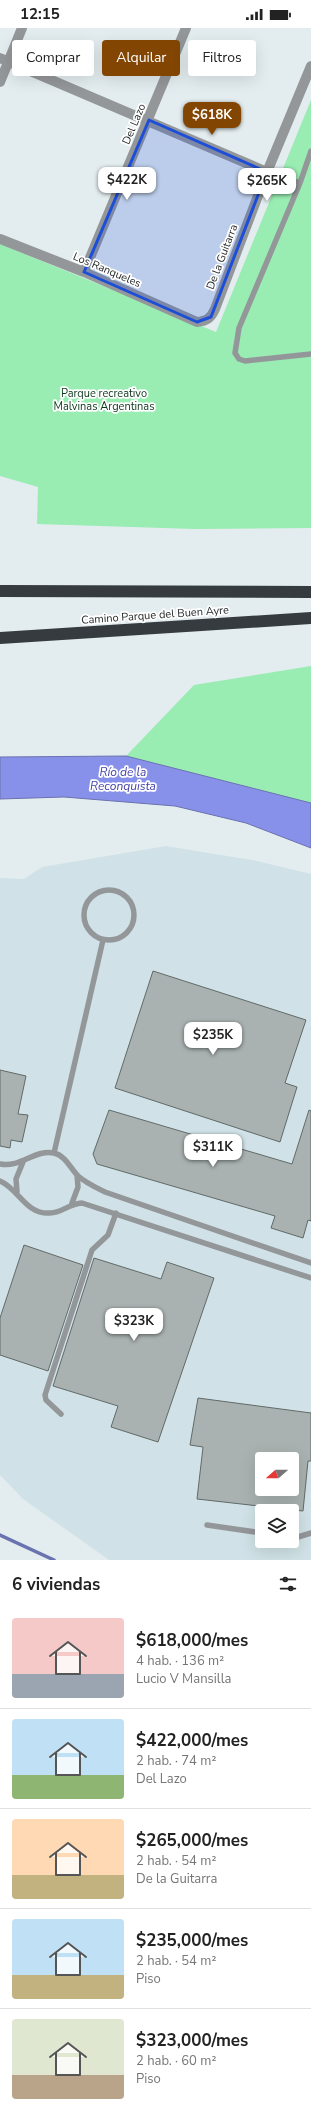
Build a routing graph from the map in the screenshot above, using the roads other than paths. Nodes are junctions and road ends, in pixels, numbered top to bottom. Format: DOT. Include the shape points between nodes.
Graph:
graph roads {
  1 [pos="22,28"];
  2 [pos="186,28"];
  3 [pos="4,60"];
  4 [pos="311,66"];
  5 [pos="0,82"];
  6 [pos="149,120"];
  7 [pos="311,151"];
  8 [pos="267,172"];
  9 [pos="300,183"];
  10 [pos="0,239"];
  11 [pos="84,272"];
  12 [pos="205,321"];
  13 [pos="311,354"];
  14 [pos="0,591"];
  15 [pos="311,592"];
  16 [pos="311,618"];
  17 [pos="0,638"];
  18 [pos="103,940"];
  19 [pos="54,1153"];
  20 [pos="23,1162"];
  21 [pos="0,1164"];
  22 [pos="77,1174"];
  23 [pos="0,1181"];
  24 [pos="17,1192"];
  25 [pos="72,1203"];
  26 [pos="116,1213"];
  27 [pos="311,1263"];
  28 [pos="311,1278"];
  29 [pos="60,1414"];
  30 [pos="207,1525"];
  31 [pos="255,1531"];
  32 [pos="311,1533"];
  33 [pos="299,1537"];
  1 -- 3 [label="street"];
  2 -- 6 [label="street, Del Lazo"];
  3 -- 5 [label="street"];
  3 -- 6 [label="street"];
  4 -- 8 [label="street, De la Guitarra"];
  6 -- 8 [label="street"];
  6 -- 11 [label="street, Del Lazo"];
  7 -- 9 [label="lane"];
  8 -- 9 [label="lane"];
  8 -- 12 [label="street, De la Guitarra" via="215,309 211,317"];
  9 -- 13 [label="lane" via="239,328 235,353 245,360"];
  10 -- 11 [label="street, Los Ranqueles"];
  11 -- 12 [label="street, Los Ranqueles" via="197,322"];
  14 -- 15 [label="highway, Camino Parque del Buen Ayre"];
  16 -- 17 [label="highway, Camino Parque del Buen Ayre"];
  18 -- 18 [label="lane" via="120,938 127,932 134,917 129,900 115,891 99,892 88,902 85,909 84,917 90,932"];
  18 -- 19 [label="lane"];
  19 -- 20 [label="lane" via="42,1153"];
  19 -- 22 [label="lane" via="62,1157"];
  20 -- 21 [label="lane"];
  20 -- 24 [label="lane" via="16,1179"];
  22 -- 25 [label="lane" via="78,1187"];
  22 -- 27 [label="lane" via="105,1192"];
  23 -- 24 [label="lane"];
  24 -- 25 [label="lane" via="24,1203 42,1213 51,1214"];
  25 -- 26 [label="lane" via="82,1203"];
  26 -- 28 [label="lane"];
  26 -- 29 [label="lane" via="108,1235 92,1250 45,1395 46,1400"];
  30 -- 31 [label="lane"];
  32 -- 33 [label="lane"];
}
